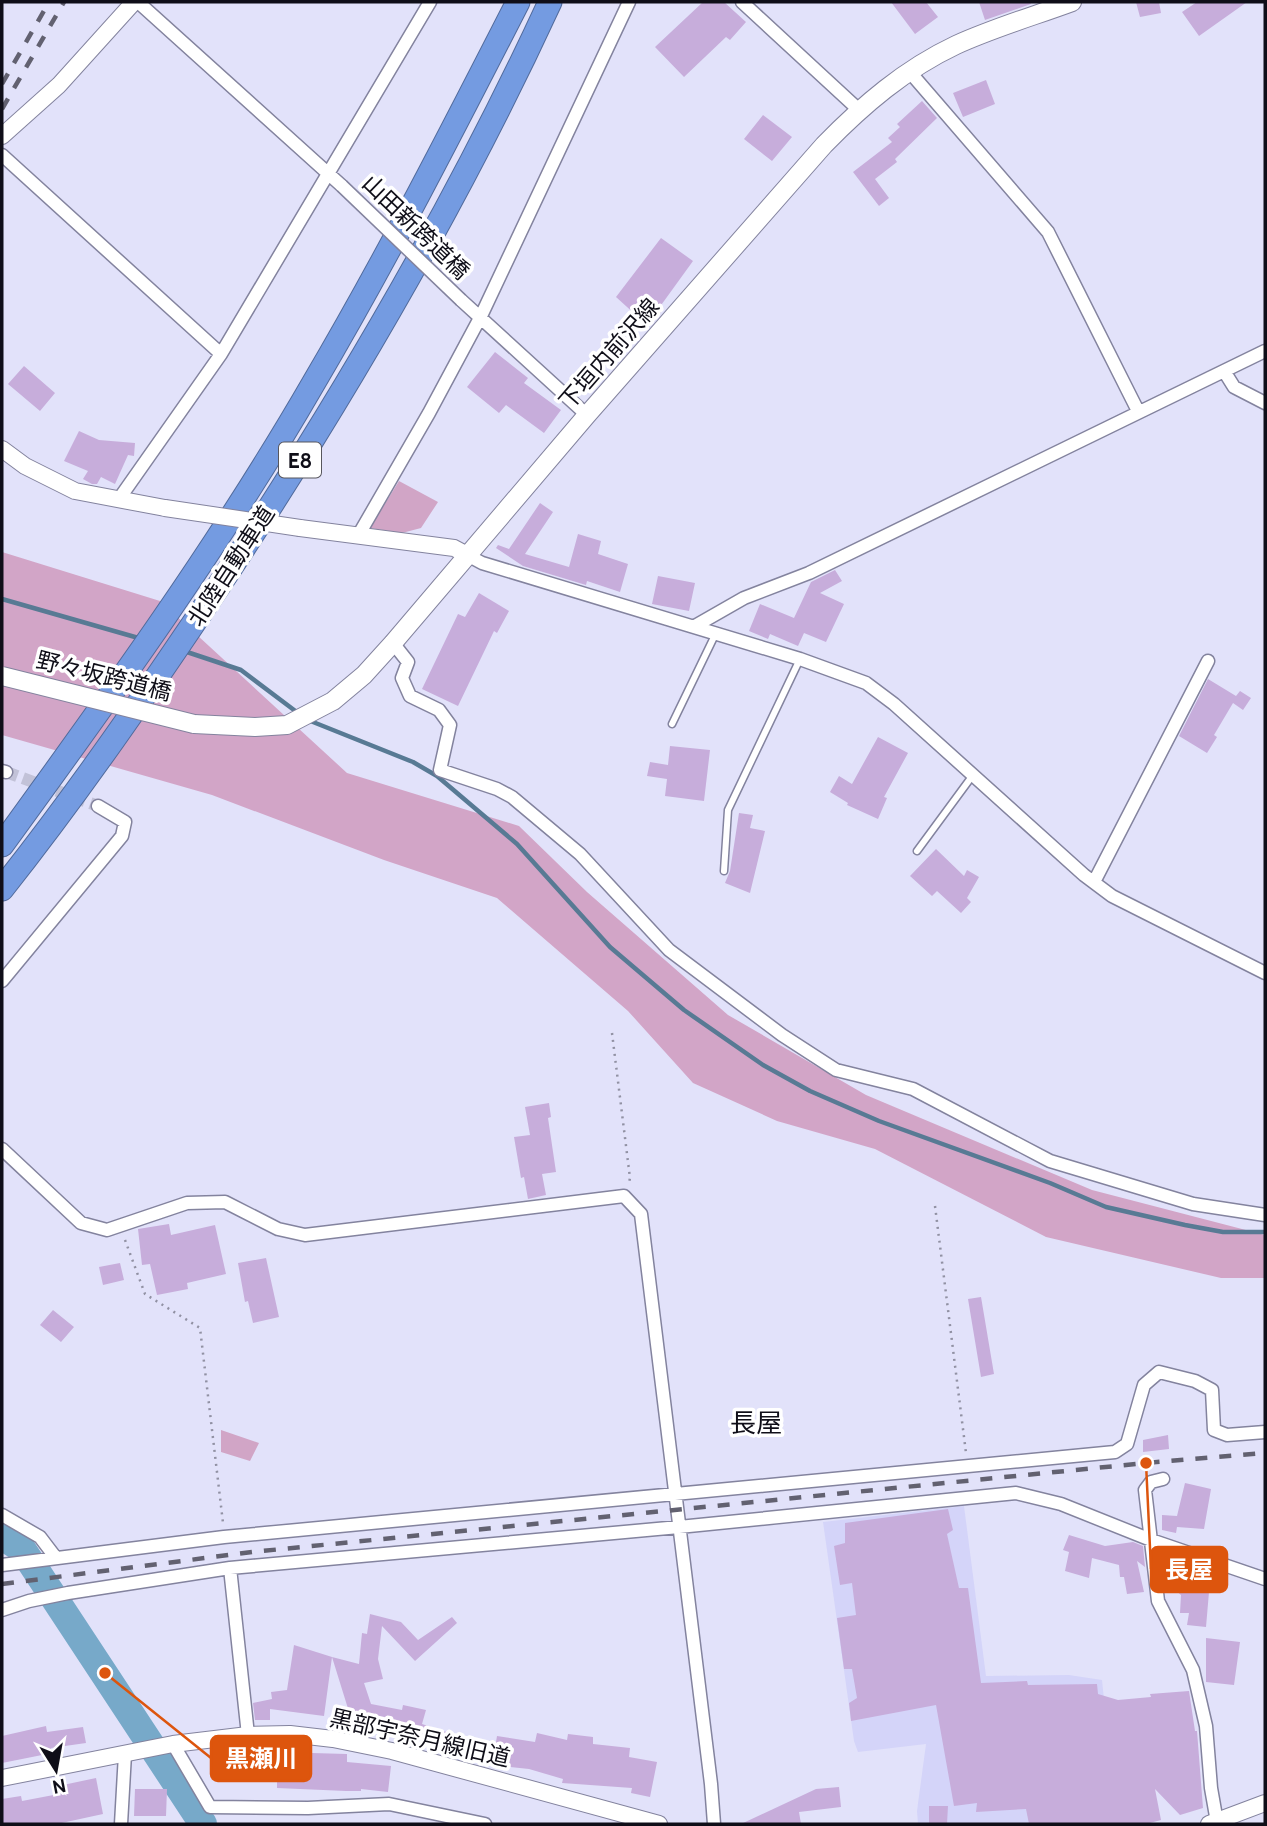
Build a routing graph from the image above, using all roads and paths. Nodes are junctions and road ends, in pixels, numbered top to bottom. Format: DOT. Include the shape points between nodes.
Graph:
graph roads {
  1 [pos="136,2"];
  2 [pos="430,2"];
  3 [pos="518,2"];
  4 [pos="550,2"];
  5 [pos="629,2"];
  6 [pos="742,2"];
  7 [pos="1072,2"];
  8 [pos="909,71"];
  9 [pos="859,110"];
  10 [pos="2,136"];
  11 [pos="2,155"];
  12 [pos="329,174"];
  13 [pos="481,316"];
  14 [pos="1265,351"];
  15 [pos="221,354"];
  16 [pos="1224,371"];
  17 [pos="1265,403"];
  18 [pos="1138,411"];
  19 [pos="587,415"];
  20 [pos="2,449"];
  21 [pos="119,499"];
  22 [pos="358,536"];
  23 [pos="469,556"];
  24 [pos="695,626"];
  25 [pos="716,633"];
  26 [pos="393,643"];
  27 [pos="800,659"];
  28 [pos="1208,661"];
  29 [pos="2,676"];
  30 [pos="194,724"];
  31 [pos="672,724"];
  32 [pos="972,775"];
  33 [pos="98,806"];
  34 [pos="2,845"];
  35 [pos="917,851"];
  36 [pos="724,871"];
  37 [pos="1094,882"];
  38 [pos="2,888"];
  39 [pos="1265,973"];
  40 [pos="2,981"];
  41 [pos="611,1033"];
  42 [pos="2,1149"];
  43 [pos="624,1196"];
  44 [pos="935,1206"];
  45 [pos="1265,1215"];
  46 [pos="120,1227"];
  47 [pos="1265,1432"];
  48 [pos="968,1467"];
  49 [pos="1163,1479"];
  50 [pos="674,1495"];
  51 [pos="2,1515"];
  52 [pos="679,1527"];
  53 [pos="224,1536"];
  54 [pos="1151,1540"];
  55 [pos="51,1559"];
  56 [pos="8,1565"];
  57 [pos="230,1568"];
  58 [pos="1265,1579"];
  59 [pos="2,1610"];
  60 [pos="248,1735"];
  61 [pos="173,1744"];
  62 [pos="125,1754"];
  63 [pos="2,1777"];
  64 [pos="1265,1803"];
  65 [pos="1213,1823"];
  66 [pos="121,1824"];
  67 [pos="485,1824"];
  68 [pos="659,1824"];
  69 [pos="714,1824"];
  1 -- 10 [label="street" via="59,85"];
  1 -- 12 [label="street, 山田新跨道橋"];
  2 -- 12 [label="street"];
  3 -- 34 [label="highway, 北陸自動車道 / E8" via="387,253 239,506"];
  4 -- 38 [label="highway, 北陸自動車道 / E8" via="461,179 336,404 175,651"];
  5 -- 13 [label="street"];
  6 -- 9 [label="street"];
  7 -- 8 [label="main road, 下垣内前沢線" via="957,45"];
  8 -- 9 [label="main road, 下垣内前沢線"];
  8 -- 18 [label="street" via="1048,232"];
  9 -- 19 [label="main road, 下垣内前沢線"];
  11 -- 15 [label="street"];
  12 -- 13 [label="street, 山田新跨道橋, bridge"];
  12 -- 15 [label="street"];
  13 -- 19 [label="street, 山田新跨道橋"];
  13 -- 22 [label="street"];
  14 -- 16 [label="street"];
  15 -- 21 [label="street"];
  16 -- 17 [label="street" via="1234,387"];
  16 -- 18 [label="street"];
  18 -- 24 [label="street" via="809,573 744,598"];
  19 -- 23 [label="main road, 下垣内前沢線"];
  20 -- 21 [label="street" via="75,491"];
  21 -- 22 [label="street, bridge"];
  22 -- 23 [label="street" via="454,548"];
  23 -- 24 [label="street"];
  23 -- 26 [label="main road, 下垣内前沢線"];
  24 -- 25 [label="street"];
  25 -- 27 [label="street"];
  25 -- 31 [label="lane"];
  26 -- 30 [label="main road, 下垣内前沢線" via="333,701 287,725"];
  26 -- 45 [label="street" via="408,662 402,678 410,696 439,710 450,725 440,770 512,797 580,854 669,950 782,1035 836,1070 913,1089 1050,1161 1193,1204"];
  27 -- 32 [label="street" via="866,683"];
  27 -- 36 [label="lane" via="728,810"];
  28 -- 37 [label="street"];
  29 -- 30 [label="main road, 野々坂跨道橋, bridge"];
  32 -- 35 [label="lane"];
  32 -- 37 [label="street"];
  33 -- 40 [label="street" via="125,822 122,836"];
  37 -- 39 [label="street" via="1112,896"];
  41 -- 43 [label="path" via="630,1178"];
  42 -- 46 [label="street" via="81,1223 107,1230"];
  43 -- 46 [label="street" via="305,1235 278,1228 225,1202 187,1203"];
  43 -- 50 [label="street" via="641,1214"];
  44 -- 48 [label="path"];
  46 -- 53 [label="path" via="145,1294 200,1328"];
  47 -- 48 [label="street" via="1227,1435 1213,1430 1212,1390 1159,1372 1144,1385 1127,1444 1115,1452"];
  48 -- 50 [label="street"];
  49 -- 54 [label="street" via="1151,1482 1145,1490"];
  50 -- 52 [label="street"];
  50 -- 53 [label="street"];
  51 -- 55 [label="street" via="40,1537"];
  52 -- 54 [label="street" via="1016,1493 1061,1504"];
  52 -- 57 [label="street"];
  52 -- 69 [label="street"];
  53 -- 55 [label="street"];
  54 -- 58 [label="street"];
  54 -- 65 [label="street" via="1158,1601 1193,1670 1206,1726"];
  55 -- 56 [label="street"];
  57 -- 59 [label="street" via="68,1593"];
  57 -- 60 [label="street"];
  60 -- 61 [label="street, 黒部宇奈月線旧道"];
  60 -- 68 [label="street, 黒部宇奈月線旧道" via="312,1737 392,1751"];
  61 -- 62 [label="street, 黒部宇奈月線旧道"];
  61 -- 67 [label="street" via="211,1807 389,1804"];
  62 -- 63 [label="street, 黒部宇奈月線旧道"];
  62 -- 66 [label="street"];
  64 -- 65 [label="street"];
}
